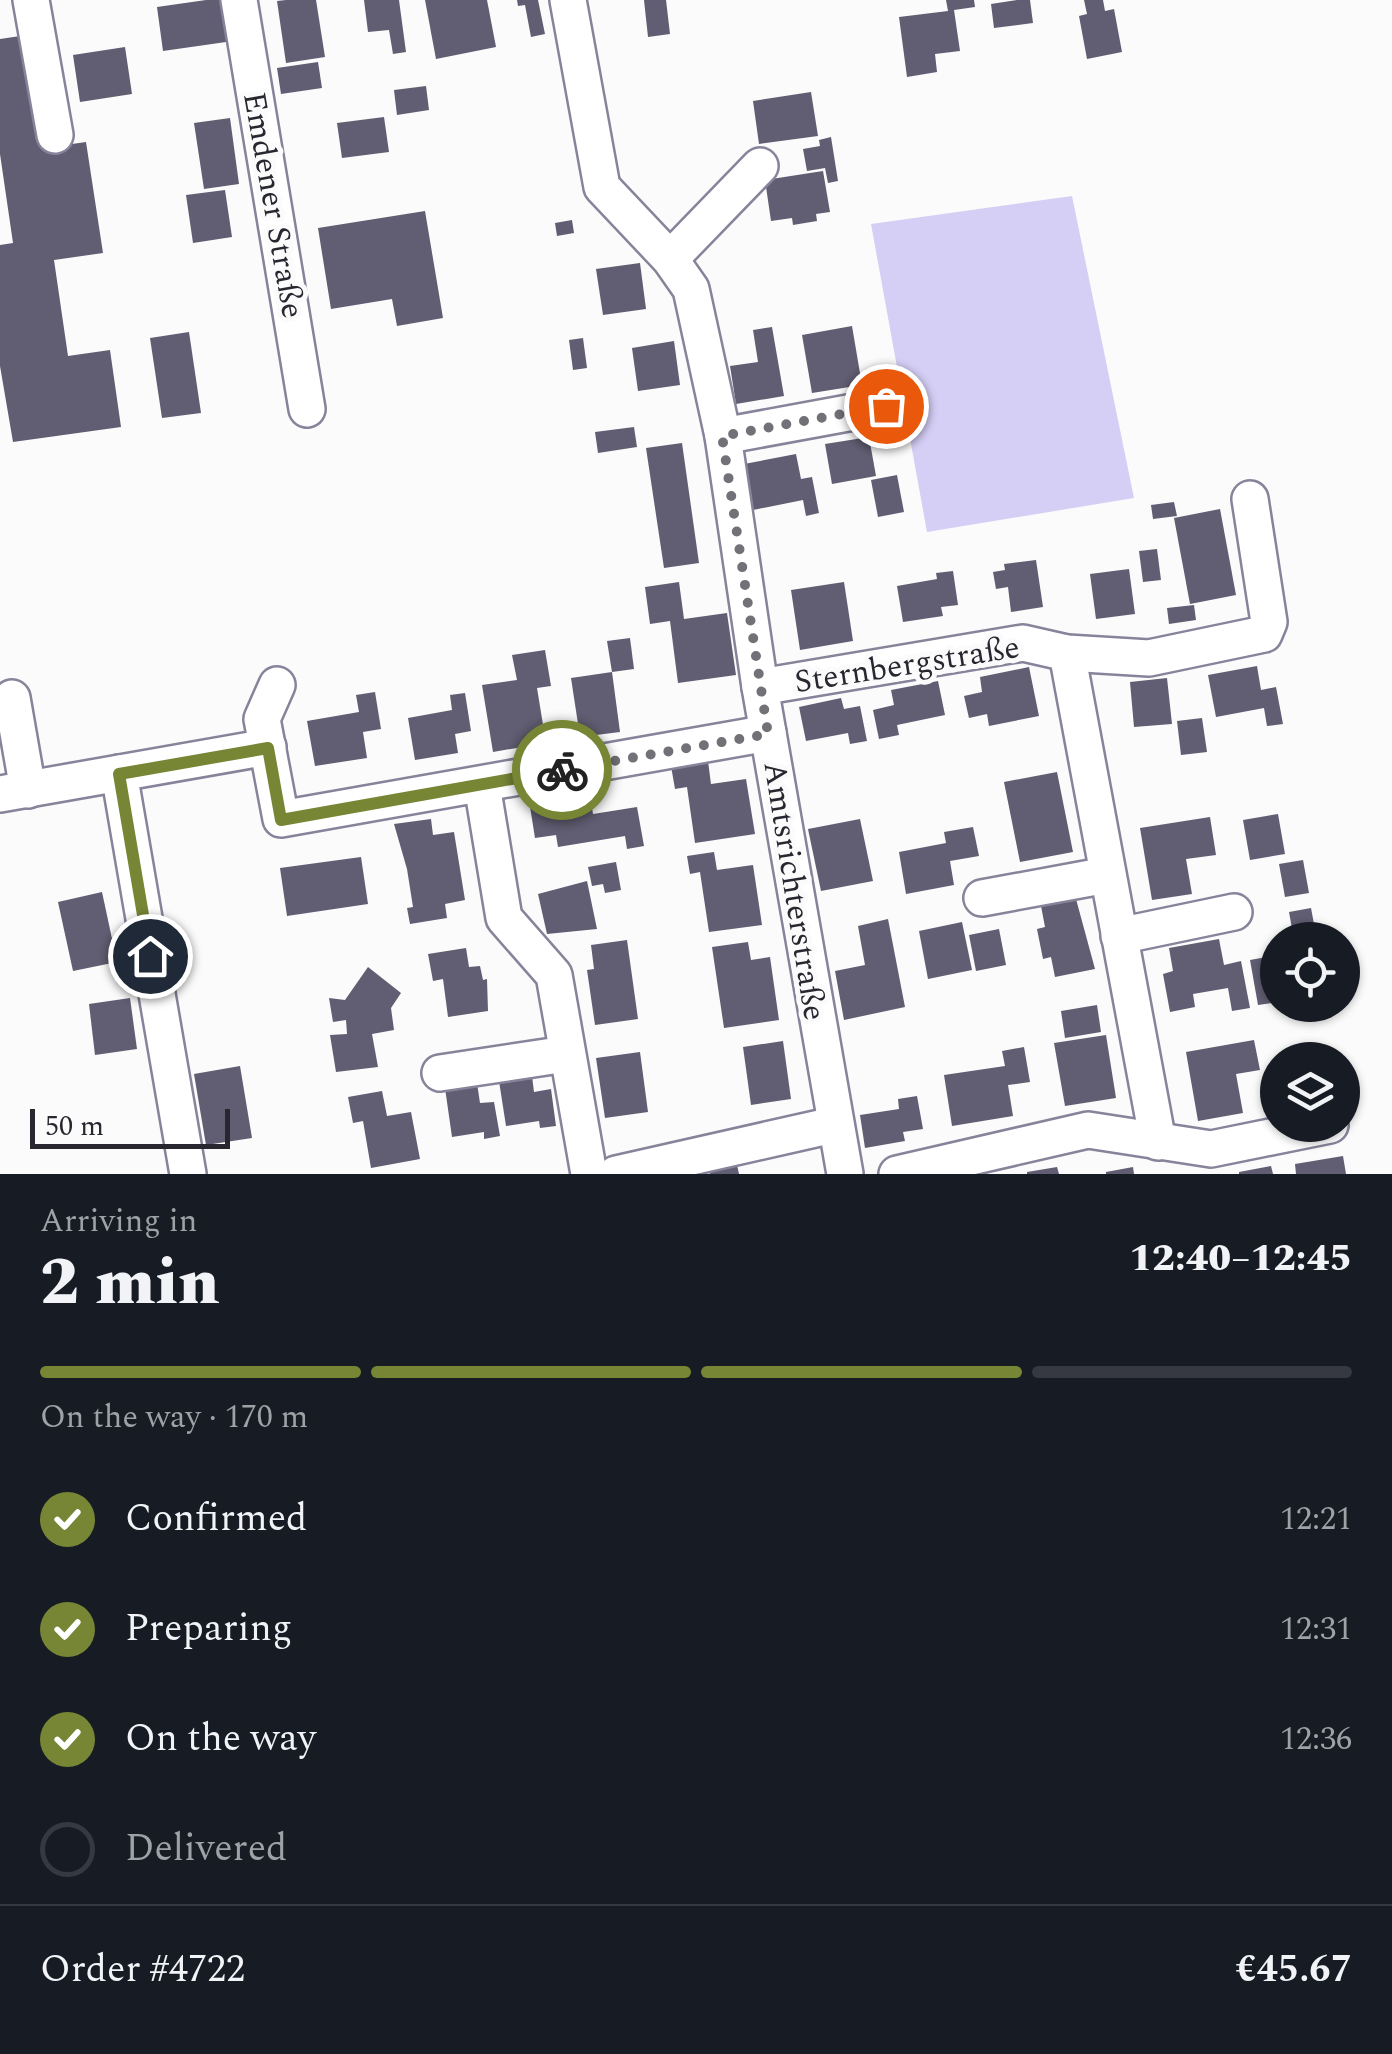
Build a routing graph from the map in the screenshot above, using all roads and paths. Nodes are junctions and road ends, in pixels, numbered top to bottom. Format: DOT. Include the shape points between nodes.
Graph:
graph roads {
  1 [pos="30,0"];
  2 [pos="239,0"];
  3 [pos="568,0"];
  4 [pos="55,135"];
  5 [pos="760,166"];
  6 [pos="670,258"];
  7 [pos="886,406"];
  8 [pos="308,410"];
  9 [pos="722,436"];
  10 [pos="1250,499"];
  11 [pos="1067,652"];
  12 [pos="277,685"];
  13 [pos="760,688"];
  14 [pos="12,698"];
  15 [pos="768,734"];
  16 [pos="268,748"];
  17 [pos="119,774"];
  18 [pos="482,785"];
  19 [pos="14,792"];
  20 [pos="1107,875"];
  21 [pos="982,898"];
  22 [pos="1234,912"];
  23 [pos="1118,936"];
  24 [pos="566,1054"];
  25 [pos="440,1073"];
  26 [pos="833,1125"];
  27 [pos="1260,1139"];
  28 [pos="1158,1142"];
  29 [pos="188,1174"];
  30 [pos="589,1174"];
  31 [pos="616,1174"];
  32 [pos="845,1174"];
  33 [pos="896,1174"];
  1 -- 4 [label="street"];
  2 -- 8 [label="street, Emdener Straße"];
  3 -- 6 [label="street, Amtsrichterstraße" via="602,187"];
  5 -- 6 [label="street"];
  6 -- 9 [label="street, Amtsrichterstraße" via="691,289"];
  7 -- 9 [label="street"];
  9 -- 13 [label="street, Amtsrichterstraße"];
  10 -- 11 [label="street" via="1269,622 1264,634 1149,658"];
  11 -- 13 [label="street, Sternbergstraße" via="1023,642"];
  11 -- 20 [label="street, Sternbergstraße"];
  12 -- 16 [label="street" via="262,719"];
  13 -- 15 [label="street, Amtsrichterstraße"];
  14 -- 19 [label="street"];
  15 -- 18 [label="street"];
  15 -- 26 [label="street, Amtsrichterstraße"];
  16 -- 17 [label="street"];
  16 -- 18 [label="street" via="281,820"];
  17 -- 19 [label="street"];
  17 -- 29 [label="street"];
  18 -- 24 [label="street" via="504,918 554,975"];
  20 -- 21 [label="street"];
  20 -- 23 [label="street, Sternbergstraße"];
  22 -- 23 [label="street"];
  23 -- 28 [label="street, Sternbergstraße"];
  24 -- 25 [label="street"];
  24 -- 30 [label="street"];
  26 -- 31 [label="street"];
  26 -- 32 [label="street, Amtsrichterstraße"];
  27 -- 28 [label="street" via="1212,1149"];
  28 -- 33 [label="street" via="1088,1130"];
}
